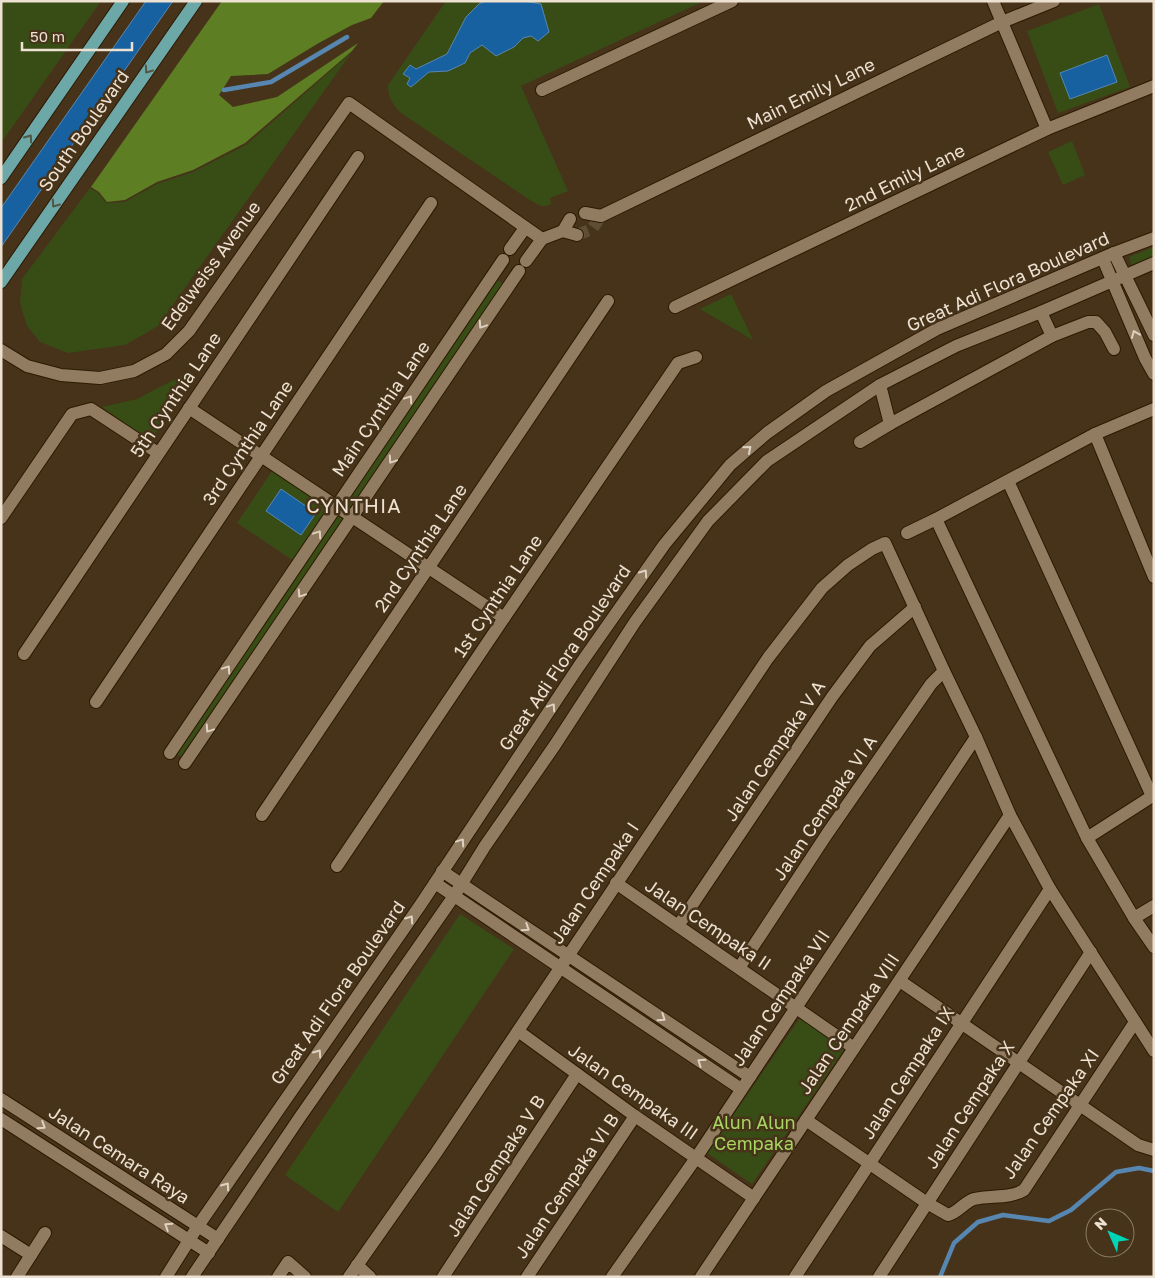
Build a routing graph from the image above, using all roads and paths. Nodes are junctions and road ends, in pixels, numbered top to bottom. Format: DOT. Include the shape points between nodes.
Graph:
graph roads {
  1 [pos="123,1"];
  2 [pos="196,1"];
  3 [pos="732,1"];
  4 [pos="993,1"];
  5 [pos="1054,1"];
  6 [pos="1002,22"];
  7 [pos="1154,86"];
  8 [pos="542,90"];
  9 [pos="1047,129"];
  10 [pos="358,157"];
  11 [pos="1,178"];
  12 [pos="431,203"];
  13 [pos="585,213"];
  14 [pos="570,219"];
  15 [pos="525,228"];
  16 [pos="563,231"];
  17 [pos="577,235"];
  18 [pos="1154,238"];
  19 [pos="542,239"];
  20 [pos="1108,256"];
  21 [pos="1154,262"];
  22 [pos="1125,275"];
  23 [pos="1113,281"];
  24 [pos="1,282"];
  25 [pos="608,301"];
  26 [pos="675,307"];
  27 [pos="1041,312"];
  28 [pos="1154,335"];
  29 [pos="1052,336"];
  30 [pos="1114,349"];
  31 [pos="1,350"];
  32 [pos="696,357"];
  33 [pos="1154,374"];
  34 [pos="880,385"];
  35 [pos="189,408"];
  36 [pos="1154,409"];
  37 [pos="890,424"];
  38 [pos="1095,434"];
  39 [pos="860,442"];
  40 [pos="158,453"];
  41 [pos="261,455"];
  42 [pos="1008,480"];
  43 [pos="336,506"];
  44 [pos="353,517"];
  45 [pos="1,518"];
  46 [pos="936,519"];
  47 [pos="907,533"];
  48 [pos="664,545"];
  49 [pos="682,557"];
  50 [pos="428,567"];
  51 [pos="1154,577"];
  52 [pos="915,607"];
  53 [pos="504,618"];
  54 [pos="24,654"];
  55 [pos="944,670"];
  56 [pos="96,702"];
  57 [pos="976,736"];
  58 [pos="170,752"];
  59 [pos="186,763"];
  60 [pos="1153,796"];
  61 [pos="262,815"];
  62 [pos="1010,815"];
  63 [pos="1087,838"];
  64 [pos="337,866"];
  65 [pos="442,872"];
  66 [pos="435,883"];
  67 [pos="616,883"];
  68 [pos="461,885"];
  69 [pos="1050,889"];
  70 [pos="454,896"];
  71 [pos="1154,906"];
  72 [pos="1134,918"];
  73 [pos="678,926"];
  74 [pos="1154,947"];
  75 [pos="1091,952"];
  76 [pos="568,955"];
  77 [pos="560,966"];
  78 [pos="739,968"];
  79 [pos="900,981"];
  80 [pos="796,1007"];
  81 [pos="1135,1022"];
  82 [pos="962,1024"];
  83 [pos="518,1031"];
  84 [pos="854,1048"];
  85 [pos="1154,1051"];
  86 [pos="1019,1063"];
  87 [pos="577,1074"];
  88 [pos="750,1077"];
  89 [pos="742,1090"];
  90 [pos="1,1100"];
  91 [pos="1081,1106"];
  92 [pos="635,1116"];
  93 [pos="1,1119"];
  94 [pos="806,1120"];
  95 [pos="1154,1150"];
  96 [pos="696,1158"];
  97 [pos="870,1162"];
  98 [pos="754,1198"];
  99 [pos="927,1203"];
  100 [pos="198,1226"];
  101 [pos="45,1233"];
  102 [pos="1,1236"];
  103 [pos="218,1239"];
  104 [pos="190,1240"];
  105 [pos="209,1253"];
  106 [pos="31,1255"];
  107 [pos="358,1265"];
  108 [pos="17,1277"];
  109 [pos="166,1277"];
  110 [pos="192,1277"];
  111 [pos="278,1277"];
  112 [pos="305,1277"];
  113 [pos="349,1277"];
  114 [pos="370,1277"];
  115 [pos="443,1277"];
  116 [pos="528,1277"];
  117 [pos="612,1277"];
  118 [pos="701,1277"];
  119 [pos="795,1277"];
  120 [pos="879,1277"];
  11 -- 1 [label="main road, one-way"];
  2 -- 24 [label="main road, South Boulevard, one-way"];
  3 -- 8 [label="street"];
  4 -- 6 [label="street"];
  5 -- 6 [label="street, Main Emily Lane"];
  6 -- 9 [label="street"];
  6 -- 13 [label="street, Main Emily Lane" via="601,216"];
  7 -- 9 [label="street, 2nd Emily Lane"];
  9 -- 26 [label="street, 2nd Emily Lane"];
  10 -- 35 [label="street, 5th Cynthia Lane"];
  12 -- 41 [label="street, 3rd Cynthia Lane"];
  14 -- 16 [label="street"];
  15 -- 19 [label="street"];
  15 -- 31 [label="street, Edelweiss Avenue" via="349,103 189,331 166,354 134,371 100,378 61,375 27,366"];
  43 -- 15 [label="street, Main Cynthia Lane, one-way"];
  16 -- 17 [label="street"];
  16 -- 19 [label="street"];
  18 -- 20 [label="street, Great Adi Flora Boulevard"];
  19 -- 44 [label="street, one-way"];
  20 -- 22 [label="street"];
  20 -- 23 [label="street"];
  48 -- 20 [label="street, Great Adi Flora Boulevard, one-way" via="730,465 767,433 826,392 937,329"];
  21 -- 22 [label="street"];
  22 -- 23 [label="street"];
  22 -- 28 [label="street"];
  23 -- 27 [label="street"];
  33 -- 23 [label="street, one-way"];
  25 -- 50 [label="street, 2nd Cynthia Lane"];
  27 -- 29 [label="street"];
  27 -- 34 [label="street" via="956,346"];
  29 -- 30 [label="street" via="1096,322"];
  29 -- 37 [label="street"];
  32 -- 53 [label="street, 1st Cynthia Lane" via="678,363"];
  34 -- 37 [label="street"];
  34 -- 49 [label="street" via="767,461 708,521"];
  35 -- 40 [label="street, 5th Cynthia Lane"];
  35 -- 41 [label="street"];
  36 -- 38 [label="street"];
  37 -- 39 [label="street"];
  38 -- 42 [label="street"];
  38 -- 51 [label="street"];
  40 -- 45 [label="street" via="91,409 72,414"];
  40 -- 54 [label="street, 5th Cynthia Lane"];
  41 -- 43 [label="street"];
  41 -- 56 [label="street, 3rd Cynthia Lane"];
  42 -- 46 [label="street"];
  42 -- 60 [label="street"];
  43 -- 44 [label="street"];
  58 -- 43 [label="street, Main Cynthia Lane, one-way"];
  44 -- 50 [label="street"];
  44 -- 59 [label="street, one-way"];
  46 -- 47 [label="street"];
  46 -- 63 [label="street"];
  48 -- 49 [label="street"];
  65 -- 48 [label="street, Great Adi Flora Boulevard, one-way"];
  49 -- 68 [label="street" via="635,622"];
  50 -- 53 [label="street"];
  50 -- 61 [label="street, 2nd Cynthia Lane"];
  52 -- 55 [label="street"];
  52 -- 67 [label="street, Jalan Cempaka I" via="885,543 848,565 822,588 768,658"];
  52 -- 73 [label="street, Jalan Cempaka V A" via="870,646 832,696"];
  53 -- 64 [label="street, 1st Cynthia Lane"];
  55 -- 57 [label="street"];
  55 -- 78 [label="street, Jalan Cempaka VI A" via="827,834"];
  57 -- 62 [label="street"];
  57 -- 80 [label="street, Jalan Cempaka VII"];
  60 -- 63 [label="street"];
  62 -- 69 [label="street"];
  62 -- 79 [label="street, Jalan Cempaka VIII"];
  63 -- 72 [label="street"];
  65 -- 66 [label="street, Great Adi Flora Boulevard"];
  65 -- 68 [label="street"];
  66 -- 70 [label="street"];
  100 -- 66 [label="street, Great Adi Flora Boulevard, one-way"];
  67 -- 73 [label="street, Jalan Cempaka II"];
  67 -- 76 [label="street, Jalan Cempaka I"];
  68 -- 70 [label="street"];
  68 -- 76 [label="street, one-way"];
  69 -- 75 [label="street"];
  69 -- 82 [label="street, Jalan Cempaka IX"];
  70 -- 77 [label="street"];
  70 -- 103 [label="street"];
  71 -- 72 [label="street"];
  72 -- 74 [label="street"];
  73 -- 78 [label="street, Jalan Cempaka II"];
  75 -- 81 [label="street"];
  75 -- 86 [label="street, Jalan Cempaka X"];
  76 -- 77 [label="street, Jalan Cempaka I"];
  76 -- 88 [label="street, one-way"];
  77 -- 83 [label="street, Jalan Cempaka I"];
  89 -- 77 [label="street, one-way"];
  78 -- 80 [label="street, Jalan Cempaka II"];
  79 -- 82 [label="street"];
  79 -- 84 [label="street, Jalan Cempaka VIII"];
  80 -- 84 [label="street, Jalan Cempaka II"];
  80 -- 88 [label="street, Jalan Cempaka VII"];
  81 -- 85 [label="street"];
  81 -- 91 [label="street, Jalan Cempaka XI"];
  82 -- 86 [label="street"];
  82 -- 97 [label="street, Jalan Cempaka IX"];
  83 -- 87 [label="street, Jalan Cempaka III"];
  83 -- 107 [label="street, Jalan Cempaka I"];
  84 -- 94 [label="street, Jalan Cempaka VIII"];
  86 -- 91 [label="street"];
  86 -- 99 [label="street, Jalan Cempaka X"];
  87 -- 92 [label="street, Jalan Cempaka III"];
  87 -- 115 [label="street, Jalan Cempaka V B"];
  88 -- 89 [label="street, Jalan Cempaka VII"];
  89 -- 96 [label="street, Jalan Cempaka VII"];
  90 -- 100 [label="street, Jalan Cemara Raya, one-way"];
  91 -- 95 [label="street" via="1138,1145"];
  91 -- 99 [label="street, Jalan Cempaka XI" via="1024,1190 974,1199 948,1215"];
  92 -- 96 [label="street, Jalan Cempaka III"];
  92 -- 116 [label="street, Jalan Cempaka VI B"];
  104 -- 93 [label="street, Jalan Cemara Raya, one-way"];
  94 -- 97 [label="street"];
  94 -- 98 [label="street, Jalan Cempaka VIII"];
  96 -- 98 [label="street, Jalan Cempaka III"];
  96 -- 117 [label="street, Jalan Cempaka VII"];
  97 -- 99 [label="street"];
  97 -- 119 [label="street, Jalan Cempaka IX"];
  98 -- 118 [label="street, Jalan Cempaka VIII"];
  99 -- 120 [label="street, Jalan Cempaka X"];
  100 -- 103 [label="street, Jalan Cemara Raya"];
  100 -- 104 [label="street, Great Adi Flora Boulevard"];
  101 -- 106 [label="street"];
  102 -- 106 [label="street"];
  103 -- 105 [label="street"];
  104 -- 105 [label="street, Jalan Cemara Raya"];
  104 -- 109 [label="street, Great Adi Flora Boulevard"];
  105 -- 110 [label="street"];
  106 -- 108 [label="street"];
  107 -- 113 [label="street, Jalan Cempaka I"];
  107 -- 114 [label="street"];
  111 -- 112 [label="street" via="288,1262"];
}
